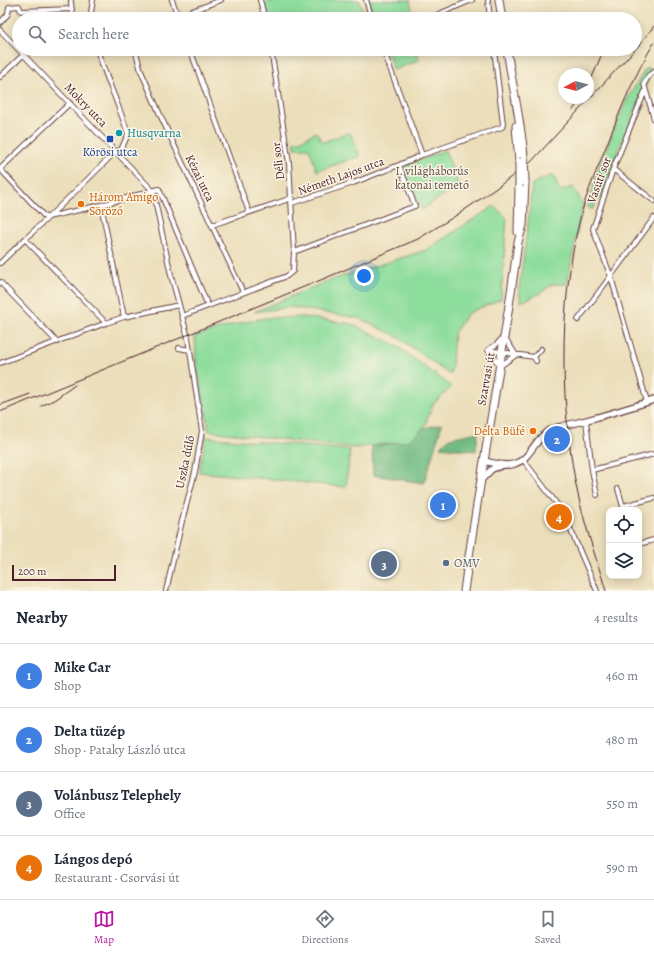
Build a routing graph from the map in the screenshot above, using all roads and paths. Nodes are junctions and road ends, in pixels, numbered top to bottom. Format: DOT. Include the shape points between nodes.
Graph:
graph roads {
  1 [pos="93,0"];
  2 [pos="172,0"];
  3 [pos="221,0"];
  4 [pos="260,0"];
  5 [pos="366,0"];
  6 [pos="472,0"];
  7 [pos="488,0"];
  8 [pos="499,0"];
  9 [pos="71,1"];
  10 [pos="72,9"];
  11 [pos="91,12"];
  12 [pos="177,12"];
  13 [pos="193,12"];
  14 [pos="263,12"];
  15 [pos="370,12"];
  16 [pos="444,12"];
  17 [pos="489,12"];
  18 [pos="501,12"];
  19 [pos="0,23"];
  20 [pos="0,30"];
  21 [pos="12,42"];
  22 [pos="23,56"];
  23 [pos="25,56"];
  24 [pos="99,56"];
  25 [pos="137,56"];
  26 [pos="193,56"];
  27 [pos="272,56"];
  28 [pos="386,56"];
  29 [pos="495,56"];
  30 [pos="508,56"];
  31 [pos="653,71"];
  32 [pos="0,77"];
  33 [pos="645,90"];
  34 [pos="70,103"];
  35 [pos="654,119"];
  36 [pos="116,151"];
  37 [pos="422,155"];
  38 [pos="521,160"];
  39 [pos="399,165"];
  40 [pos="0,169"];
  41 [pos="613,169"];
  42 [pos="153,191"];
  43 [pos="292,201"];
  44 [pos="654,201"];
  45 [pos="101,205"];
  46 [pos="249,212"];
  47 [pos="46,218"];
  48 [pos="653,221"];
  49 [pos="212,225"];
  50 [pos="25,239"];
  51 [pos="518,242"];
  52 [pos="294,252"];
  53 [pos="0,263"];
  54 [pos="611,277"];
  55 [pos="0,282"];
  56 [pos="243,292"];
  57 [pos="179,305"];
  58 [pos="208,306"];
  59 [pos="182,316"];
  60 [pos="124,317"];
  61 [pos="578,320"];
  62 [pos="106,323"];
  63 [pos="187,336"];
  64 [pos="504,336"];
  65 [pos="57,342"];
  66 [pos="179,348"];
  67 [pos="541,349"];
  68 [pos="190,350"];
  69 [pos="487,350"];
  70 [pos="502,353"];
  71 [pos="516,355"];
  72 [pos="0,363"];
  73 [pos="500,366"];
  74 [pos="654,400"];
  75 [pos="647,402"];
  76 [pos="586,421"];
  77 [pos="654,454"];
  78 [pos="524,459"];
  79 [pos="484,461"];
  80 [pos="503,465"];
  81 [pos="592,470"];
  82 [pos="481,480"];
  83 [pos="618,489"];
  84 [pos="597,495"];
  85 [pos="654,498"];
  86 [pos="624,507"];
  87 [pos="627,507"];
  88 [pos="654,540"];
  89 [pos="642,543"];
  90 [pos="166,591"];
  91 [pos="464,591"];
  92 [pos="597,591"];
  1 -- 11 [label="street"];
  2 -- 12 [label="street"];
  3 -- 13 [label="street"];
  4 -- 14 [label="street"];
  5 -- 15 [label="street"];
  6 -- 16 [label="street"];
  7 -- 17 [label="street"];
  8 -- 18 [label="main road"];
  9 -- 10 [label="street"];
  10 -- 19 [label="street" via="21,11 19,6 9,7 8,14"];
  20 -- 21 [label="street, Mokry utca"];
  22 -- 32 [label="street"];
  23 -- 34 [label="street, Mokry utca"];
  24 -- 36 [label="street" via="128,134 121,150"];
  25 -- 49 [label="street, Kézai utca" via="164,126"];
  26 -- 46 [label="street"];
  27 -- 43 [label="street, Déli sor"];
  28 -- 37 [label="street"];
  29 -- 37 [label="street, Németh Lajos utca" via="502,126"];
  30 -- 38 [label="main road, Szarvasi út" via="520,121"];
  31 -- 33 [label="street, Vasúti sor" via="644,84"];
  33 -- 35 [label="street"];
  33 -- 41 [label="street, Vasúti sor"];
  34 -- 36 [label="street, Mokry utca"];
  34 -- 40 [label="street"];
  36 -- 42 [label="street, Mokry utca"];
  36 -- 47 [label="street"];
  37 -- 39 [label="street, Németh Lajos utca"];
  38 -- 51 [label="main road, Szarvasi út, bridge"];
  38 -- 51 [label="main road, Szarvasi út, bridge" via="525,182 523,225"];
  39 -- 43 [label="street, Németh Lajos utca"];
  39 -- 52 [label="street" via="415,206"];
  40 -- 47 [label="street"];
  41 -- 44 [label="street"];
  41 -- 54 [label="street, Vasúti sor" via="593,229"];
  42 -- 45 [label="street"];
  42 -- 57 [label="street, Mokry utca"];
  42 -- 58 [label="street" via="159,189"];
  43 -- 46 [label="street, Németh Lajos utca"];
  43 -- 52 [label="street, Déli sor"];
  45 -- 47 [label="street"];
  45 -- 60 [label="street"];
  46 -- 49 [label="street, Németh Lajos utca"];
  47 -- 50 [label="street"];
  48 -- 54 [label="street"];
  49 -- 56 [label="street, Kézai utca"];
  50 -- 53 [label="street"];
  50 -- 62 [label="street"];
  51 -- 64 [label="main road, Szarvasi út"];
  52 -- 56 [label="street, Déli sor" via="293,271 287,276"];
  54 -- 61 [label="street"];
  54 -- 75 [label="street, Vasúti sor"];
  55 -- 65 [label="street"];
  56 -- 58 [label="street"];
  57 -- 59 [label="street, Mokry utca"];
  57 -- 60 [label="street"];
  58 -- 59 [label="street"];
  59 -- 63 [label="street, Mokry utca"];
  60 -- 62 [label="street"];
  62 -- 65 [label="street"];
  63 -- 68 [label="street, Uszka dűlő"];
  64 -- 69 [label="street"];
  64 -- 70 [label="main road, Szarvasi út"];
  64 -- 71 [label="street"];
  65 -- 72 [label="street"];
  66 -- 68 [label="street"];
  67 -- 71 [label="street" via="535,359"];
  68 -- 90 [label="street, Uszka dűlő" via="202,431 195,472"];
  69 -- 70 [label="street"];
  69 -- 73 [label="street"];
  70 -- 71 [label="street"];
  70 -- 73 [label="main road, Szarvasi út"];
  71 -- 73 [label="street"];
  73 -- 79 [label="main road, Szarvasi út"];
  74 -- 75 [label="street"];
  75 -- 76 [label="street"];
  76 -- 78 [label="street" via="547,432"];
  76 -- 81 [label="street"];
  77 -- 81 [label="street"];
  78 -- 80 [label="street" via="514,464"];
  78 -- 92 [label="street" via="563,512"];
  79 -- 80 [label="street"];
  79 -- 82 [label="main road, Szarvasi út"];
  80 -- 82 [label="street" via="492,469"];
  81 -- 84 [label="street"];
  82 -- 91 [label="main road, Szarvasi út"];
  83 -- 86 [label="street"];
  85 -- 87 [label="street"];
  88 -- 89 [label="street"];
}
